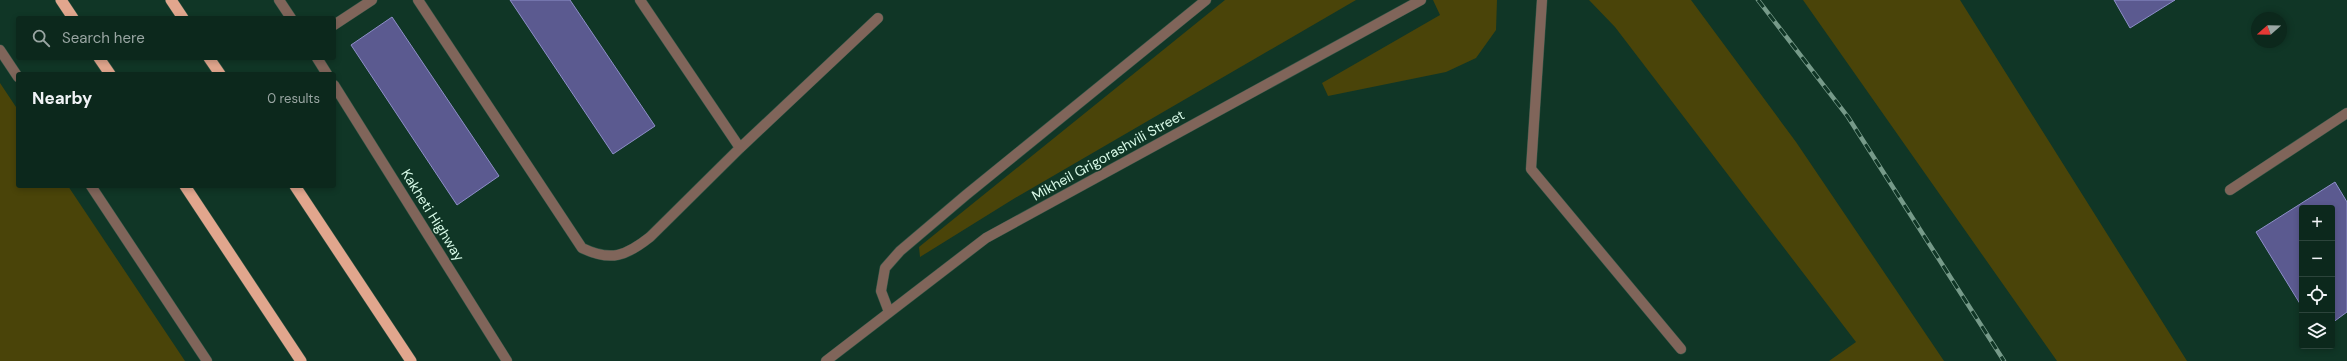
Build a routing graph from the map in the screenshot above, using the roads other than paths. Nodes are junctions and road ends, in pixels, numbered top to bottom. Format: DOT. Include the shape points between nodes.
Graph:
graph roads {
  1 [pos="61,0"];
  2 [pos="171,0"];
  3 [pos="279,0"];
  4 [pos="372,0"];
  5 [pos="418,0"];
  6 [pos="640,0"];
  7 [pos="1206,0"];
  8 [pos="1421,0"];
  9 [pos="1542,0"];
  10 [pos="72,16"];
  11 [pos="182,16"];
  12 [pos="290,16"];
  13 [pos="878,18"];
  14 [pos="336,24"];
  15 [pos="0,50"];
  16 [pos="100,60"];
  17 [pos="210,60"];
  18 [pos="318,60"];
  19 [pos="109,72"];
  20 [pos="219,72"];
  21 [pos="326,72"];
  22 [pos="16,74"];
  23 [pos="336,88"];
  24 [pos="2347,113"];
  25 [pos="740,148"];
  26 [pos="91,188"];
  27 [pos="186,188"];
  28 [pos="296,188"];
  29 [pos="2230,190"];
  30 [pos="889,312"];
  31 [pos="1681,349"];
  32 [pos="207,361"];
  33 [pos="301,361"];
  34 [pos="411,361"];
  35 [pos="507,361"];
  36 [pos="826,361"];
  1 -- 10 [label="highway"];
  2 -- 11 [label="highway"];
  3 -- 12 [label="street"];
  4 -- 14 [label="street"];
  5 -- 25 [label="street" via="582,248 598,256 614,257 634,249 650,237"];
  6 -- 25 [label="street"];
  7 -- 30 [label="street" via="900,251 885,268 881,291"];
  8 -- 30 [label="street, Mikheil Grigorashvili Street" via="986,238"];
  9 -- 31 [label="street" via="1531,169"];
  13 -- 25 [label="street"];
  15 -- 22 [label="street"];
  16 -- 19 [label="highway"];
  17 -- 20 [label="highway"];
  18 -- 21 [label="street"];
  23 -- 35 [label="street, Kakheti Highway"];
  24 -- 29 [label="street"];
  26 -- 32 [label="street"];
  27 -- 33 [label="highway"];
  28 -- 34 [label="highway"];
  30 -- 36 [label="street, Mikheil Grigorashvili Street"];
}
